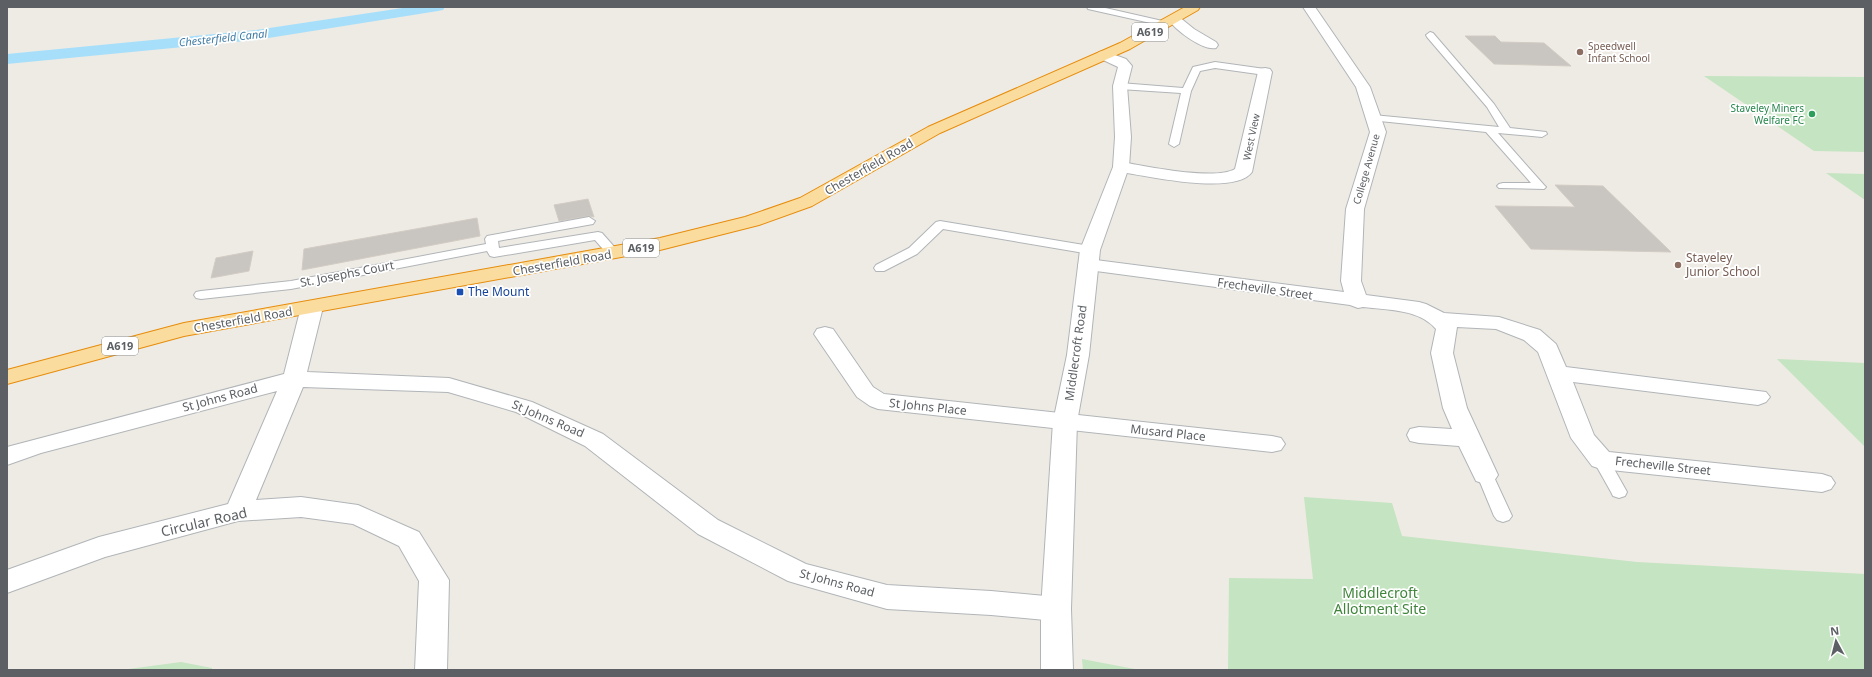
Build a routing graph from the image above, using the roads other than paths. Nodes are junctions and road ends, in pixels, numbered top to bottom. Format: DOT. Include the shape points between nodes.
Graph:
graph roads {
  1 [pos="1091,7"];
  2 [pos="1194,7"];
  3 [pos="1309,7"];
  4 [pos="1169,22"];
  5 [pos="1430,35"];
  6 [pos="1211,45"];
  7 [pos="1104,55"];
  8 [pos="1265,72"];
  9 [pos="1120,86"];
  10 [pos="1186,92"];
  11 [pos="1373,118"];
  12 [pos="1490,129"];
  13 [pos="1506,130"];
  14 [pos="1542,134"];
  15 [pos="1174,144"];
  16 [pos="1122,167"];
  17 [pos="1503,186"];
  18 [pos="590,221"];
  19 [pos="492,246"];
  20 [pos="613,254"];
  21 [pos="1089,258"];
  22 [pos="880,268"];
  23 [pos="200,295"];
  24 [pos="1358,302"];
  25 [pos="312,308"];
  26 [pos="1439,319"];
  27 [pos="825,334"];
  28 [pos="1558,373"];
  29 [pos="7,377"];
  30 [pos="294,379"];
  31 [pos="1758,397"];
  32 [pos="1065,422"];
  33 [pos="1419,435"];
  34 [pos="1468,438"];
  35 [pos="1272,444"];
  36 [pos="7,456"];
  37 [pos="1601,460"];
  38 [pos="1485,475"];
  39 [pos="1822,483"];
  40 [pos="1619,492"];
  41 [pos="238,511"];
  42 [pos="1503,516"];
  43 [pos="7,582"];
  44 [pos="1056,609"];
  45 [pos="431,670"];
  46 [pos="1057,670"];
  1 -- 4 [label="lane"];
  2 -- 4 [label="highway, Chesterfield Road / A619"];
  3 -- 11 [label="street, College Avenue" via="1363,87"];
  4 -- 6 [label="street"];
  4 -- 7 [label="highway, Chesterfield Road / A619"];
  5 -- 13 [label="lane" via="1491,106"];
  7 -- 9 [label="street, Middlecroft Road" via="1124,64"];
  7 -- 20 [label="highway, Chesterfield Road / A619" via="934,130 806,202 778,213 699,236"];
  8 -- 10 [label="lane, West View" via="1215,65 1199,67"];
  8 -- 16 [label="street, West View" via="1240,176 1215,180"];
  9 -- 10 [label="lane"];
  9 -- 16 [label="street, Middlecroft Road"];
  10 -- 15 [label="lane, West View"];
  11 -- 12 [label="lane"];
  11 -- 24 [label="street, College Avenue" via="1378,132 1355,210 1351,281"];
  12 -- 13 [label="lane"];
  12 -- 17 [label="lane" via="1540,187"];
  13 -- 14 [label="lane"];
  16 -- 21 [label="street, Middlecroft Road"];
  18 -- 19 [label="lane, St. Josephs Court" via="491,239"];
  19 -- 20 [label="lane, St. Josephs Court" via="494,253 598,236"];
  19 -- 23 [label="lane, St. Josephs Court" via="291,285"];
  20 -- 25 [label="highway, Chesterfield Road / A619"];
  21 -- 22 [label="lane" via="940,225 913,250"];
  21 -- 24 [label="street, Frecheville Street"];
  21 -- 32 [label="street, Middlecroft Road" via="1078,355"];
  24 -- 26 [label="street, Frecheville Street" via="1419,308"];
  25 -- 29 [label="highway, Chesterfield Road / A619" via="184,330"];
  25 -- 30 [label="street"];
  26 -- 28 [label="street, Frecheville Street" via="1499,323 1532,334 1548,349"];
  26 -- 34 [label="street" via="1446,328 1442,353 1455,408"];
  27 -- 32 [label="street, St Johns Place" via="865,392 878,401"];
  28 -- 31 [label="street"];
  28 -- 37 [label="street, Frecheville Street" via="1583,438"];
  30 -- 36 [label="street, St Johns Road"];
  30 -- 41 [label="street"];
  30 -- 44 [label="street, St Johns Road" via="449,385 524,407 594,440 708,527 798,573 887,597"];
  32 -- 35 [label="street, Musard Place"];
  32 -- 44 [label="street, Middlecroft Road"];
  33 -- 34 [label="street"];
  34 -- 38 [label="street"];
  37 -- 39 [label="street, Frecheville Street"];
  37 -- 40 [label="lane"];
  38 -- 42 [label="lane"];
  41 -- 43 [label="street, Circular Road" via="99,548"];
  41 -- 45 [label="street, Circular Road" via="300,507 358,515 409,538 434,580"];
  44 -- 46 [label="street, Middlecroft Road"];
}
